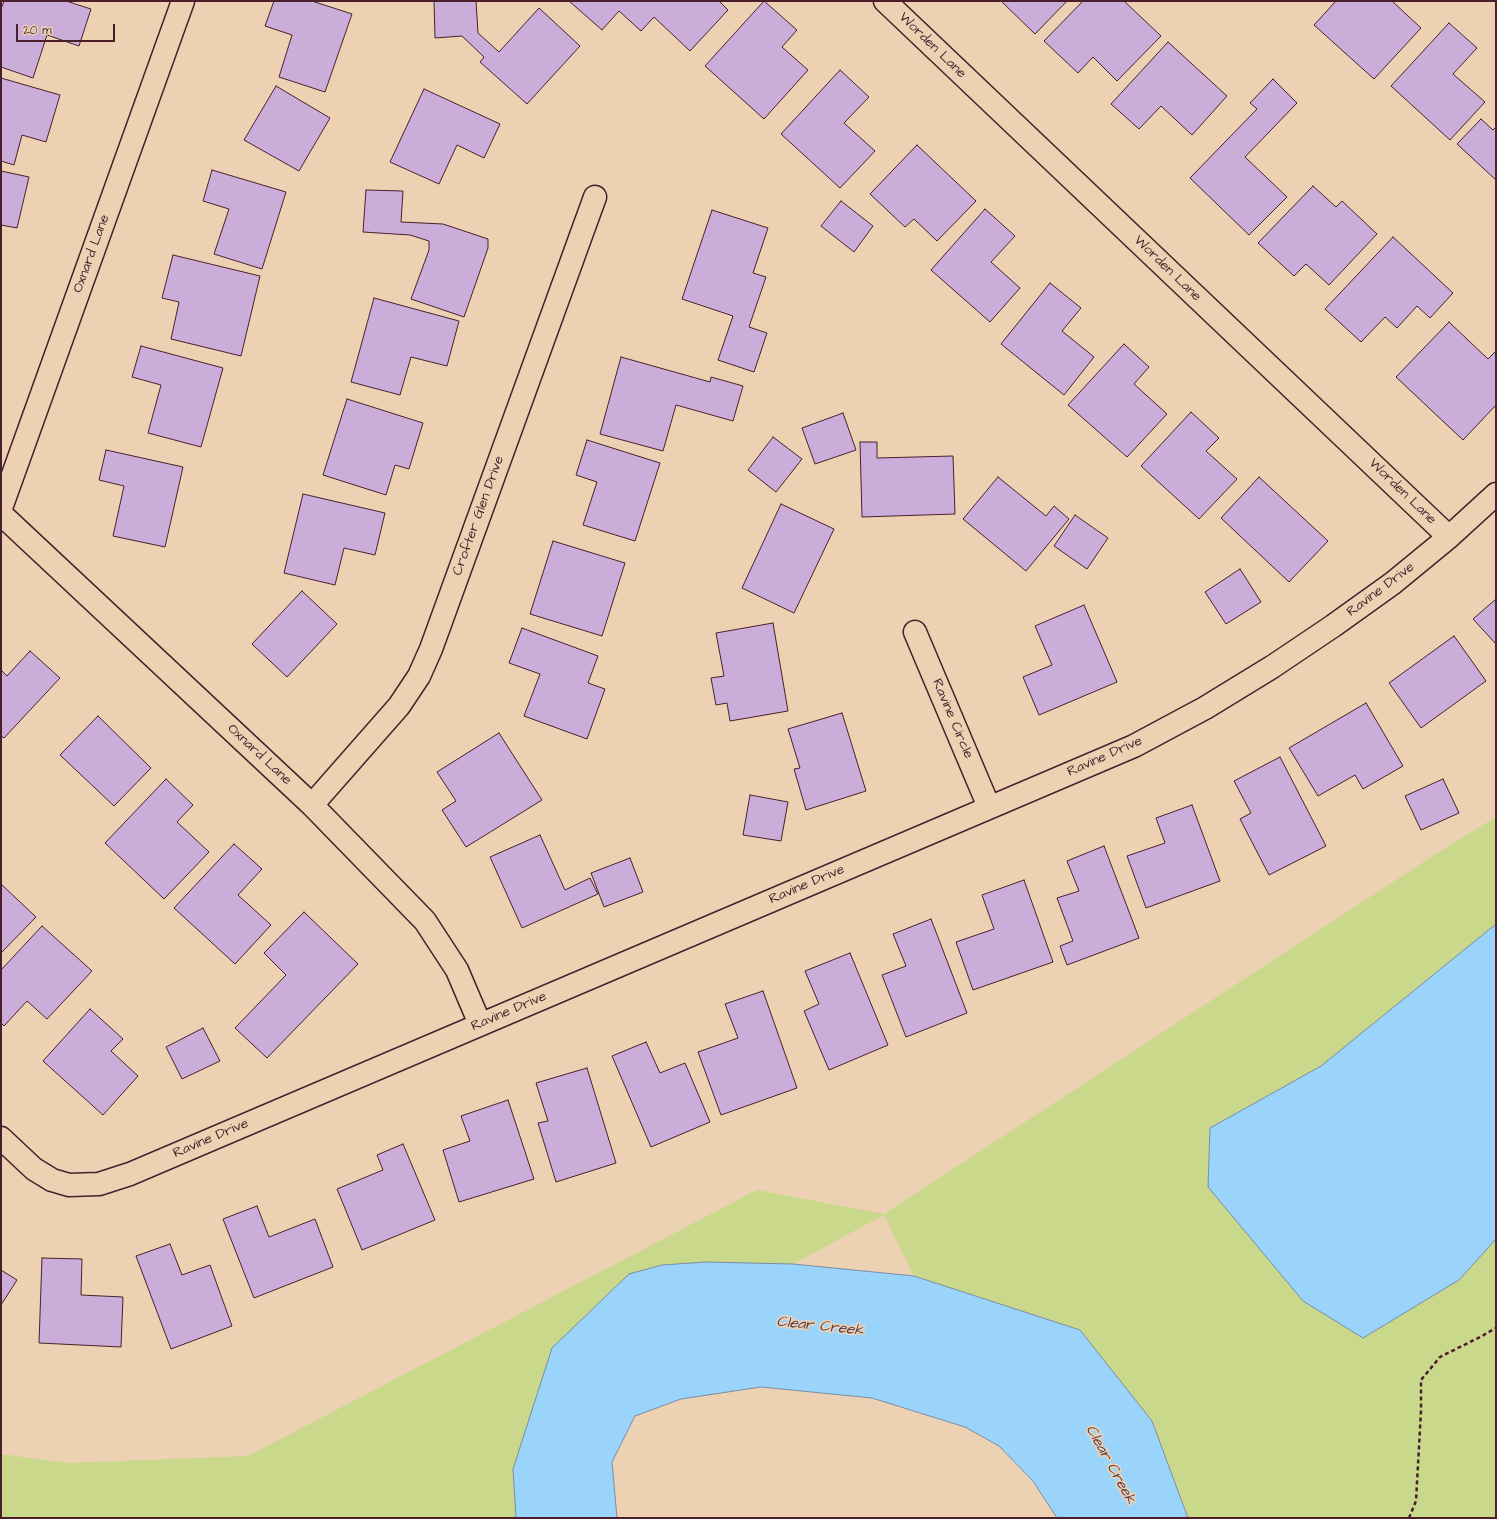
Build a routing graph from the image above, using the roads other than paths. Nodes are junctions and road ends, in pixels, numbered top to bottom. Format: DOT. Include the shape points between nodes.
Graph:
graph roads {
  1 [pos="183,1"];
  2 [pos="885,1"];
  3 [pos="595,197"];
  4 [pos="1496,494"];
  5 [pos="1,508"];
  6 [pos="1,514"];
  7 [pos="1448,537"];
  8 [pos="915,632"];
  9 [pos="312,805"];
  10 [pos="989,807"];
  11 [pos="480,1024"];
  12 [pos="1,1138"];
  1 -- 5 [label="street, Oxnard Lane"];
  2 -- 7 [label="street, Worden Lane"];
  3 -- 9 [label="street, Crofter Glen Drive" via="419,676 398,706"];
  4 -- 7 [label="street, Ravine Drive"];
  6 -- 9 [label="street, Oxnard Lane"];
  7 -- 10 [label="street, Ravine Drive" via="1393,584 1272,667 1205,708 1134,746"];
  8 -- 10 [label="street, Ravine Circle"];
  9 -- 11 [label="street, Oxnard Lane" via="425,921 457,970"];
  10 -- 11 [label="street, Ravine Drive"];
  11 -- 12 [label="street, Ravine Drive" via="130,1174 99,1184 69,1185 52,1180 34,1170"];
}
